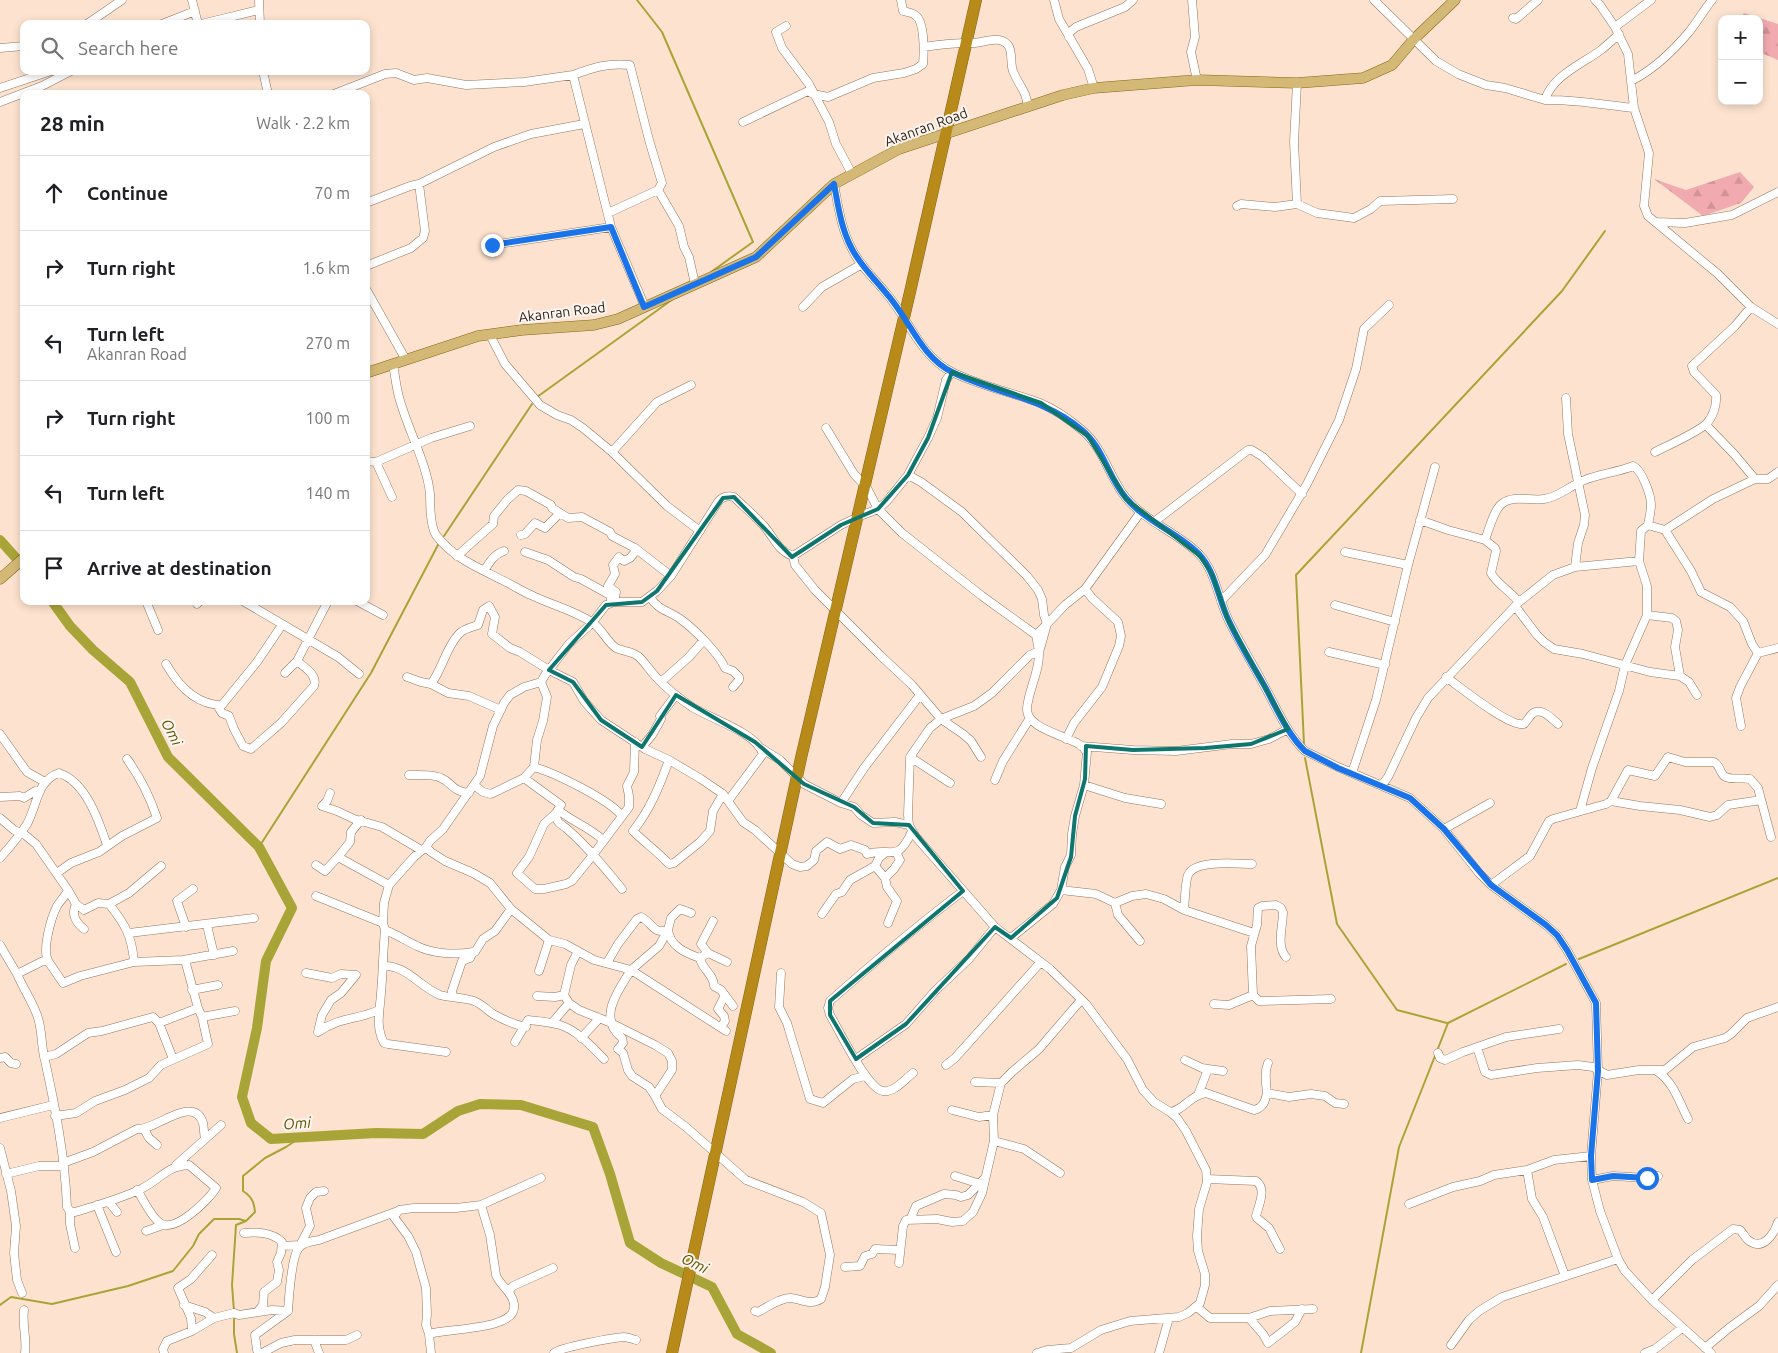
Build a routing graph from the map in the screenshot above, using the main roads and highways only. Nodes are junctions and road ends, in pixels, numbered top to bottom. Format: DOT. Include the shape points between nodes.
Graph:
graph roads {
  1 [pos="976,0"];
  2 [pos="1455,0"];
  3 [pos="370,372"];
  4 [pos="20,562"];
  5 [pos="0,579"];
  6 [pos="672,1353"];
  1 -- 6 [label="highway" via="801,758"];
  2 -- 3 [label="main road, Akanran Road" via="1392,65 1363,78 1297,83 1197,80 1094,88 1063,95 899,149 834,184 756,257 618,319 594,325 478,336"];
  4 -- 5 [label="main road"];
}
